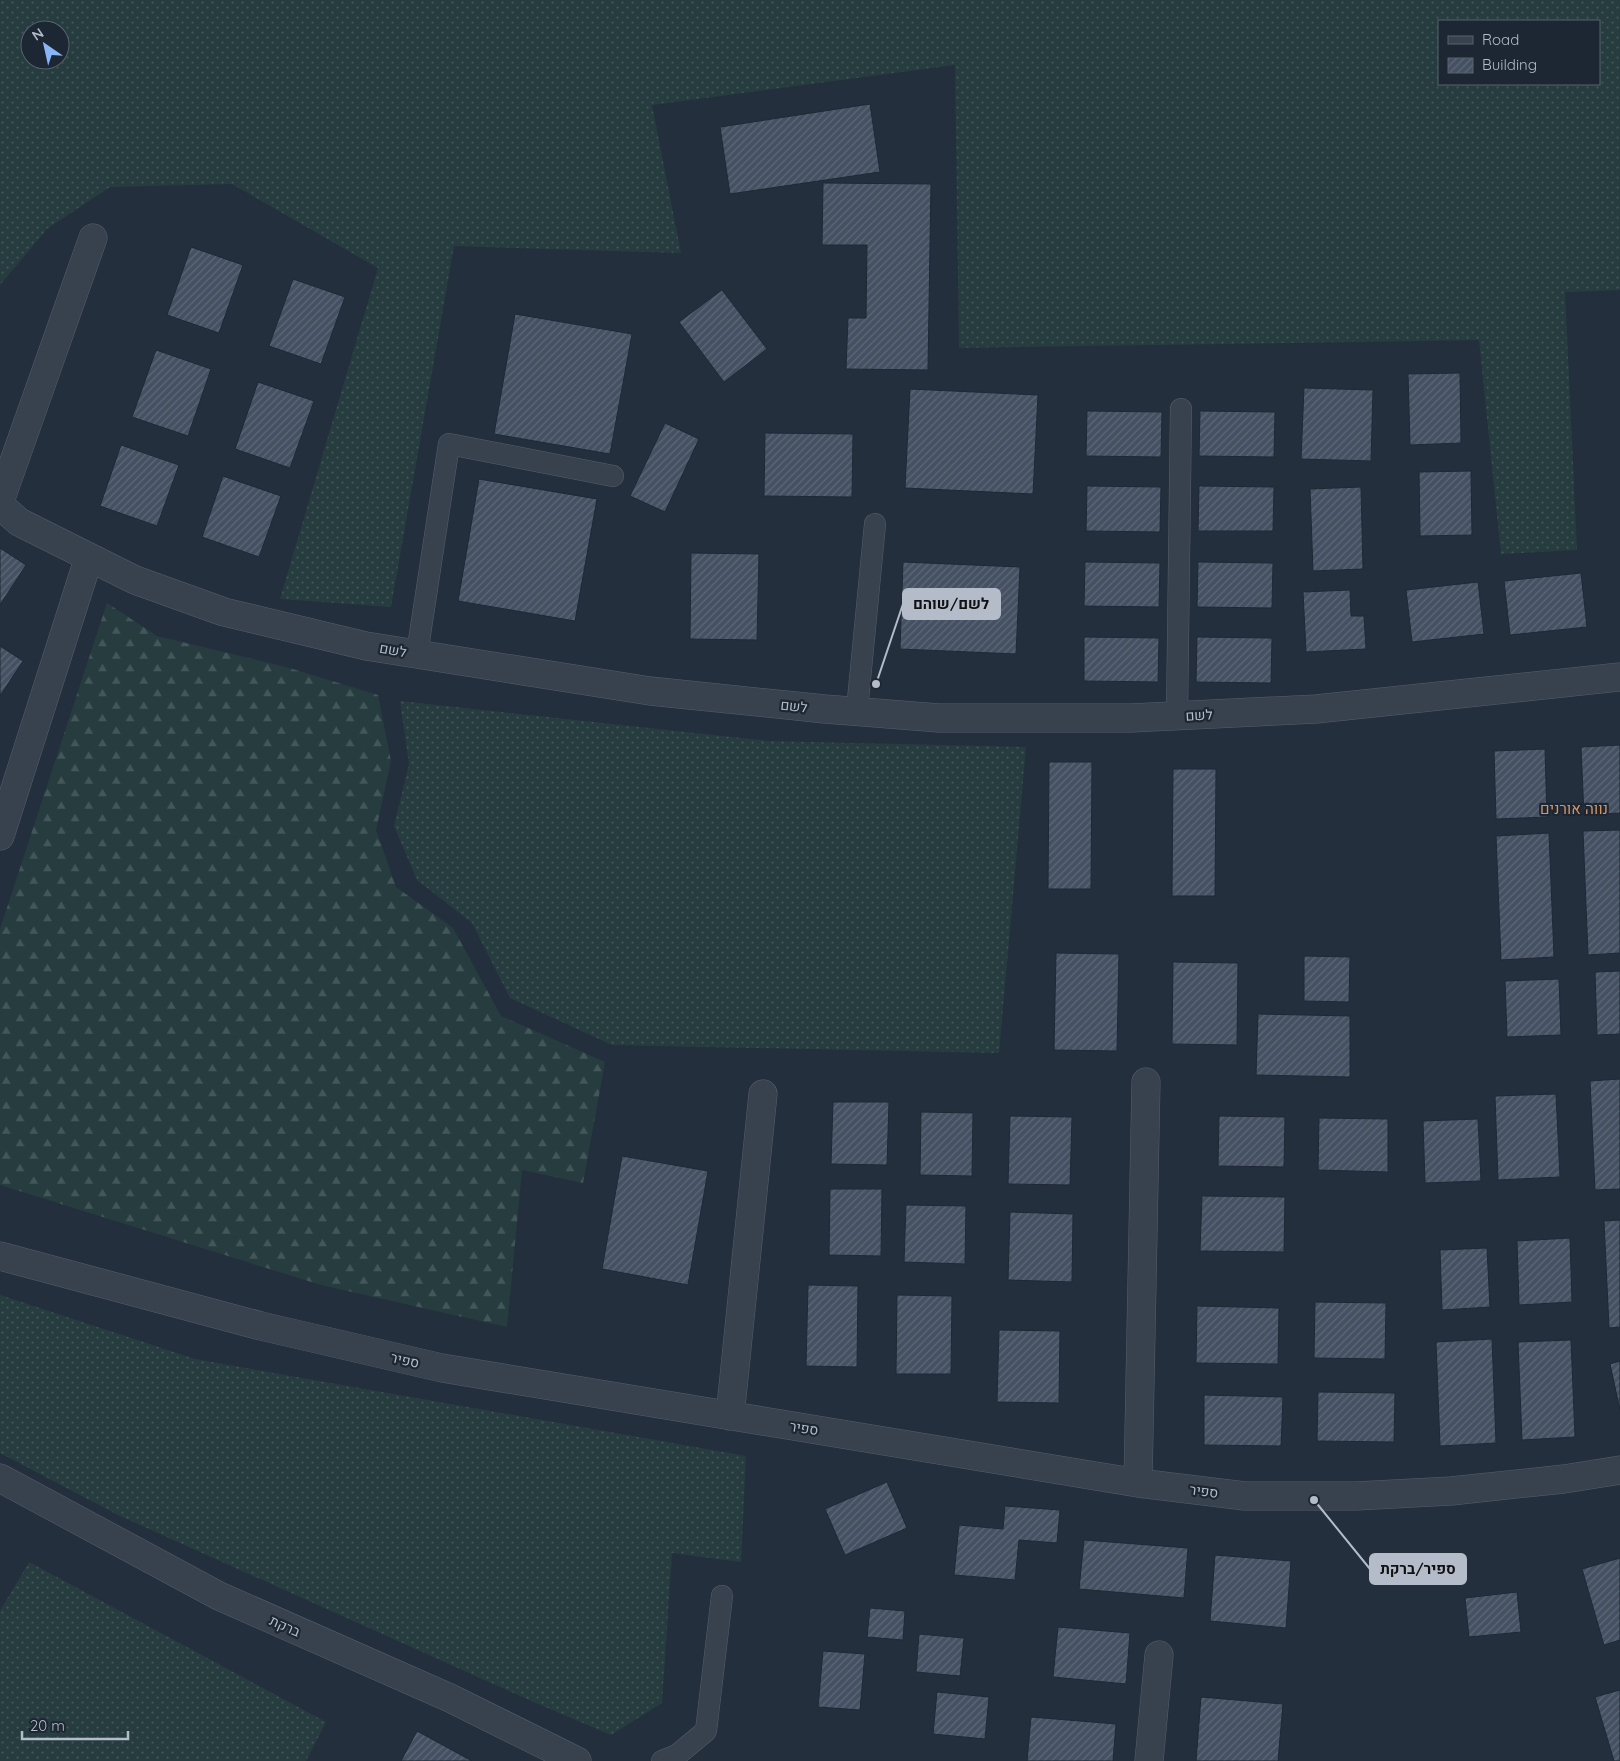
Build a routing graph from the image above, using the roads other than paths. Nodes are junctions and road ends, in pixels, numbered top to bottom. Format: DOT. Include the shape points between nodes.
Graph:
graph roads {
  1 [pos="92,238"];
  2 [pos="1181,409"];
  3 [pos="613,476"];
  4 [pos="0,501"];
  5 [pos="0,505"];
  6 [pos="875,524"];
  7 [pos="89,557"];
  8 [pos="417,654"];
  9 [pos="1620,677"];
  10 [pos="857,710"];
  11 [pos="1177,716"];
  12 [pos="0,836"];
  13 [pos="1146,1082"];
  14 [pos="764,1094"];
  15 [pos="0,1256"];
  16 [pos="730,1416"];
  17 [pos="1620,1470"];
  18 [pos="0,1478"];
  19 [pos="1138,1483"];
  20 [pos="722,1596"];
  21 [pos="1159,1655"];
  22 [pos="577,1761"];
  23 [pos="662,1761"];
  24 [pos="1149,1761"];
  1 -- 4 [label="street"];
  2 -- 11 [label="lane"];
  3 -- 8 [label="lane" via="450,444"];
  5 -- 7 [label="street, לשם" via="19,522"];
  6 -- 10 [label="lane"];
  7 -- 8 [label="street, לשם" via="135,580 224,612 366,646"];
  7 -- 12 [label="street"];
  8 -- 10 [label="street, לשם" via="650,691"];
  9 -- 11 [label="street, לשם" via="1316,709"];
  10 -- 11 [label="street, לשם" via="940,718"];
  13 -- 19 [label="street"];
  14 -- 16 [label="street"];
  15 -- 16 [label="street, ספיר" via="261,1326 442,1368"];
  16 -- 19 [label="street, ספיר"];
  17 -- 19 [label="street, ספיר" via="1451,1491 1356,1496 1245,1496"];
  18 -- 22 [label="street, ברקת" via="219,1596 450,1698"];
  20 -- 23 [label="lane" via="706,1731 678,1755"];
  21 -- 24 [label="street"];
}
